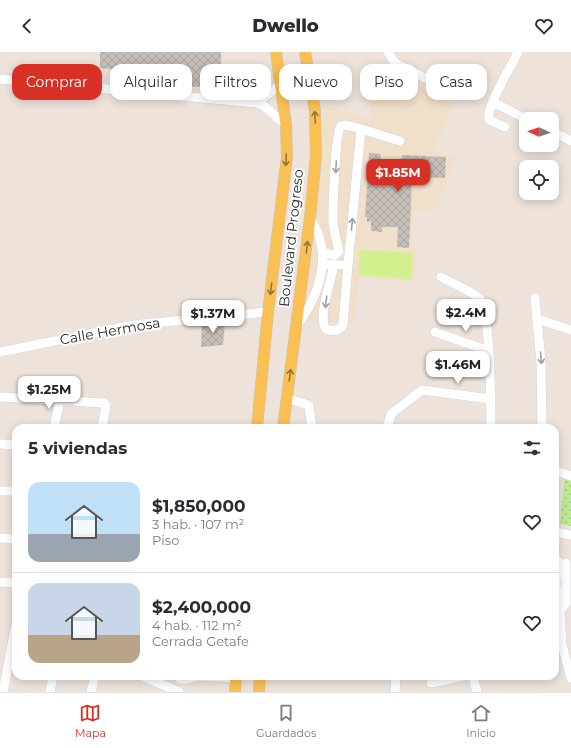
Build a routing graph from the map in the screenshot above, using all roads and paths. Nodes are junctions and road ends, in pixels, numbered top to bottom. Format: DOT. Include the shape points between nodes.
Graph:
graph roads {
  1 [pos="276,52"];
  2 [pos="305,52"];
  3 [pos="388,52"];
  4 [pos="518,52"];
  5 [pos="279,71"];
  6 [pos="426,78"];
  7 [pos="0,80"];
  8 [pos="279,86"];
  9 [pos="283,100"];
  10 [pos="493,102"];
  11 [pos="257,104"];
  12 [pos="519,115"];
  13 [pos="286,125"];
  14 [pos="505,127"];
  15 [pos="361,129"];
  16 [pos="559,134"];
  17 [pos="571,140"];
  18 [pos="400,141"];
  19 [pos="310,218"];
  20 [pos="323,253"];
  21 [pos="322,264"];
  22 [pos="334,264"];
  23 [pos="348,265"];
  24 [pos="441,277"];
  25 [pos="331,282"];
  26 [pos="347,283"];
  27 [pos="535,298"];
  28 [pos="268,312"];
  29 [pos="537,320"];
  30 [pos="296,325"];
  31 [pos="571,330"];
  32 [pos="435,332"];
  33 [pos="489,351"];
  34 [pos="0,352"];
  35 [pos="0,397"];
  36 [pos="287,399"];
  37 [pos="491,399"];
  38 [pos="60,400"];
  39 [pos="55,424"];
  40 [pos="103,424"];
  41 [pos="256,424"];
  42 [pos="284,424"];
  43 [pos="311,424"];
  44 [pos="388,424"];
  45 [pos="491,424"];
  46 [pos="542,424"];
  47 [pos="0,444"];
  48 [pos="12,445"];
  49 [pos="559,472"];
  50 [pos="571,476"];
  51 [pos="0,491"];
  52 [pos="12,492"];
  53 [pos="559,532"];
  54 [pos="571,534"];
  55 [pos="0,538"];
  56 [pos="12,539"];
  57 [pos="562,562"];
  58 [pos="562,573"];
  59 [pos="0,582"];
  60 [pos="12,583"];
  61 [pos="564,605"];
  62 [pos="12,645"];
  63 [pos="559,645"];
  64 [pos="571,678"];
  65 [pos="52,680"];
  66 [pos="94,680"];
  67 [pos="152,680"];
  68 [pos="180,680"];
  69 [pos="236,680"];
  70 [pos="260,680"];
  71 [pos="396,680"];
  72 [pos="445,680"];
  73 [pos="474,680"];
  74 [pos="431,683"];
  75 [pos="3,692"];
  76 [pos="50,692"];
  77 [pos="91,692"];
  78 [pos="180,692"];
  79 [pos="235,692"];
  80 [pos="261,692"];
  81 [pos="395,692"];
  82 [pos="477,692"];
  1 -- 5 [label="main road, Boulevard Progreso"];
  19 -- 2 [label="main road, Boulevard Progreso, one-way" via="316,132 315,110"];
  3 -- 6 [label="street" via="395,63"];
  4 -- 10 [label="street"];
  7 -- 11 [label="street"];
  8 -- 11 [label="street"];
  9 -- 13 [label="main road, Boulevard Progreso"];
  10 -- 12 [label="street"];
  10 -- 14 [label="street" via="488,114 489,120"];
  11 -- 13 [label="street" via="264,106"];
  13 -- 28 [label="main road, Boulevard Progreso, one-way" via="285,185"];
  15 -- 18 [label="street"];
  15 -- 20 [label="street, one-way" via="346,125 341,126 338,131 333,220 339,251 335,255"];
  23 -- 15 [label="street, one-way"];
  16 -- 17 [label="street"];
  19 -- 20 [label="street" via="320,234"];
  30 -- 19 [label="main road, Boulevard Progreso, one-way"];
  20 -- 21 [label="street"];
  21 -- 22 [label="street"];
  21 -- 30 [label="street" via="316,295"];
  22 -- 23 [label="street"];
  22 -- 25 [label="street"];
  23 -- 26 [label="street"];
  24 -- 33 [label="street" via="478,297 483,305"];
  25 -- 26 [label="street"];
  25 -- 26 [label="street, one-way" via="326,297 324,324 328,330 335,331 343,325"];
  27 -- 29 [label="street"];
  28 -- 34 [label="street, Calle Hermosa" via="133,324"];
  28 -- 41 [label="main road, Boulevard Progreso"];
  29 -- 31 [label="street"];
  29 -- 46 [label="street, one-way" via="541,362"];
  36 -- 30 [label="main road, Boulevard Progreso, one-way"];
  32 -- 33 [label="street"];
  33 -- 37 [label="street"];
  35 -- 38 [label="street"];
  36 -- 42 [label="main road, Boulevard Progreso"];
  36 -- 43 [label="street" via="309,406"];
  37 -- 44 [label="street" via="422,390 391,414"];
  37 -- 45 [label="street"];
  38 -- 39 [label="street"];
  38 -- 40 [label="street" via="104,403 106,406"];
  47 -- 48 [label="street"];
  49 -- 50 [label="street"];
  51 -- 52 [label="street"];
  53 -- 54 [label="street"];
  55 -- 56 [label="street"];
  57 -- 58 [label="street"];
  58 -- 61 [label="street"];
  59 -- 60 [label="street"];
  61 -- 63 [label="street"];
  62 -- 75 [label="street"];
  63 -- 64 [label="street"];
  65 -- 76 [label="street"];
  66 -- 77 [label="street"];
  67 -- 78 [label="street"];
  68 -- 78 [label="street"];
  69 -- 79 [label="main road"];
  70 -- 80 [label="main road"];
  71 -- 81 [label="street"];
  72 -- 74 [label="street"];
  73 -- 82 [label="street"];
}
